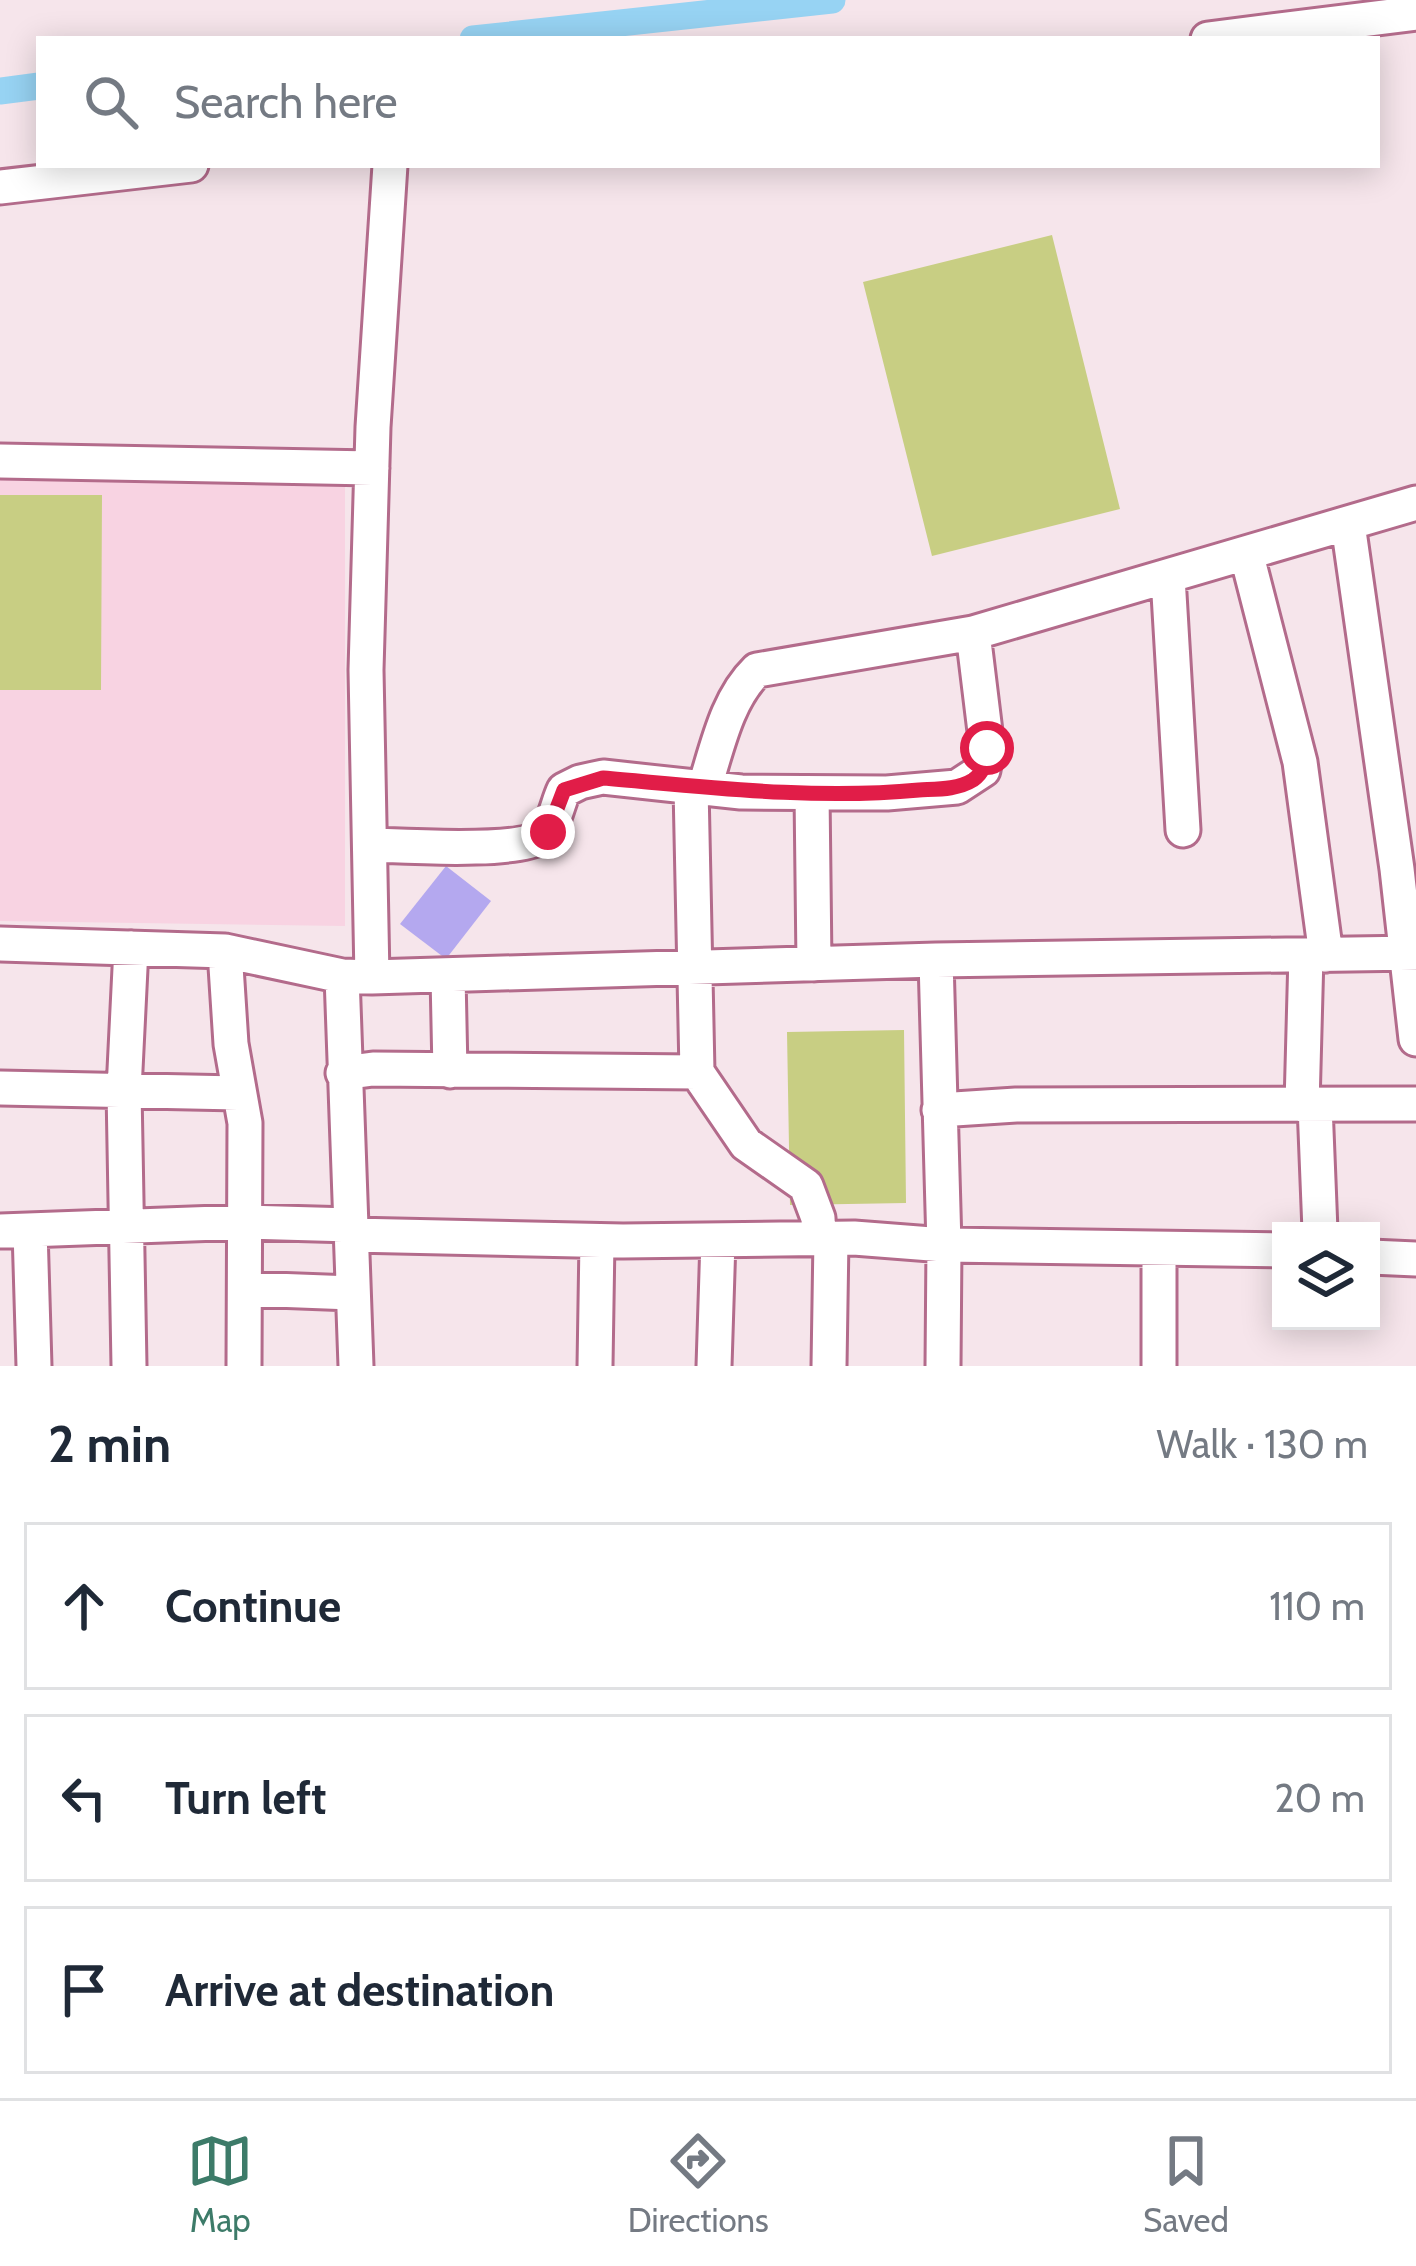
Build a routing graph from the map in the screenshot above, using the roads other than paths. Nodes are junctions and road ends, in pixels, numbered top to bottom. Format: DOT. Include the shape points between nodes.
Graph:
graph roads {
  1 [pos="1414,16"];
  2 [pos="1235,36"];
  3 [pos="165,168"];
  4 [pos="390,168"];
  5 [pos="0,187"];
  6 [pos="0,460"];
  7 [pos="372,468"];
  8 [pos="1416,503"];
  9 [pos="1348,524"];
  10 [pos="1247,556"];
  11 [pos="1168,578"];
  12 [pos="974,633"];
  13 [pos="698,788"];
  14 [pos="812,793"];
  15 [pos="1183,830"];
  16 [pos="372,845"];
  17 [pos="0,944"];
  18 [pos="131,947"];
  19 [pos="225,951"];
  20 [pos="1412,954"];
  21 [pos="1316,955"];
  22 [pos="936,960"];
  23 [pos="814,964"];
  24 [pos="693,967"];
  25 [pos="357,976"];
  26 [pos="448,976"];
  27 [pos="1416,1039"];
  28 [pos="450,1071"];
  29 [pos="697,1072"];
  30 [pos="343,1073"];
  31 [pos="0,1088"];
  32 [pos="124,1090"];
  33 [pos="238,1093"];
  34 [pos="1416,1104"];
  35 [pos="1308,1105"];
  36 [pos="939,1110"];
  37 [pos="246,1222"];
  38 [pos="1319,1222"];
  39 [pos="128,1226"];
  40 [pos="15,1230"];
  41 [pos="351,1230"];
  42 [pos="825,1239"];
  43 [pos="597,1240"];
  44 [pos="718,1240"];
  45 [pos="944,1245"];
  46 [pos="1159,1250"];
  47 [pos="1272,1250"];
  48 [pos="1380,1257"];
  49 [pos="1416,1259"];
  50 [pos="246,1289"];
  51 [pos="352,1292"];
  52 [pos="22,1351"];
  53 [pos="129,1366"];
  54 [pos="244,1366"];
  55 [pos="356,1366"];
  56 [pos="595,1366"];
  57 [pos="715,1366"];
  58 [pos="829,1366"];
  59 [pos="943,1366"];
  60 [pos="1159,1366"];
  1 -- 2 [label="street"];
  3 -- 5 [label="street"];
  4 -- 7 [label="street"];
  6 -- 7 [label="street"];
  7 -- 16 [label="street"];
  8 -- 9 [label="street"];
  9 -- 10 [label="street"];
  9 -- 20 [label="street"];
  10 -- 11 [label="street"];
  10 -- 21 [label="street" via="1300,762"];
  11 -- 12 [label="street"];
  11 -- 15 [label="street"];
  12 -- 13 [label="street" via="757,670 744,682"];
  12 -- 14 [label="street" via="983,770 957,787"];
  13 -- 14 [label="street"];
  13 -- 16 [label="street" via="580,782 564,790 548,832 532,842"];
  13 -- 24 [label="street"];
  14 -- 23 [label="street"];
  16 -- 25 [label="street"];
  17 -- 18 [label="street"];
  18 -- 19 [label="street"];
  18 -- 32 [label="street"];
  19 -- 25 [label="street"];
  19 -- 33 [label="street"];
  20 -- 21 [label="street"];
  20 -- 27 [label="street"];
  21 -- 22 [label="street"];
  21 -- 35 [label="street"];
  22 -- 23 [label="street"];
  22 -- 36 [label="street"];
  23 -- 24 [label="street"];
  24 -- 26 [label="street"];
  24 -- 29 [label="street"];
  25 -- 26 [label="street"];
  25 -- 30 [label="street"];
  26 -- 28 [label="street"];
  28 -- 29 [label="street"];
  28 -- 30 [label="street"];
  29 -- 42 [label="street" via="746,1144 806,1186"];
  30 -- 41 [label="street"];
  31 -- 32 [label="street"];
  32 -- 33 [label="street"];
  32 -- 39 [label="street"];
  33 -- 37 [label="street"];
  34 -- 35 [label="street"];
  35 -- 36 [label="street"];
  35 -- 38 [label="street"];
  36 -- 45 [label="street"];
  37 -- 39 [label="street"];
  37 -- 41 [label="street"];
  37 -- 50 [label="street"];
  39 -- 40 [label="street"];
  39 -- 53 [label="street"];
  40 -- 52 [label="street"];
  41 -- 43 [label="street"];
  41 -- 51 [label="street"];
  42 -- 44 [label="street"];
  42 -- 45 [label="street"];
  42 -- 58 [label="street"];
  43 -- 44 [label="street"];
  43 -- 56 [label="street"];
  44 -- 57 [label="street"];
  45 -- 46 [label="street"];
  45 -- 59 [label="street"];
  46 -- 47 [label="street"];
  46 -- 60 [label="street"];
  48 -- 49 [label="street"];
  50 -- 51 [label="street"];
  50 -- 54 [label="street"];
  51 -- 55 [label="street"];
}
